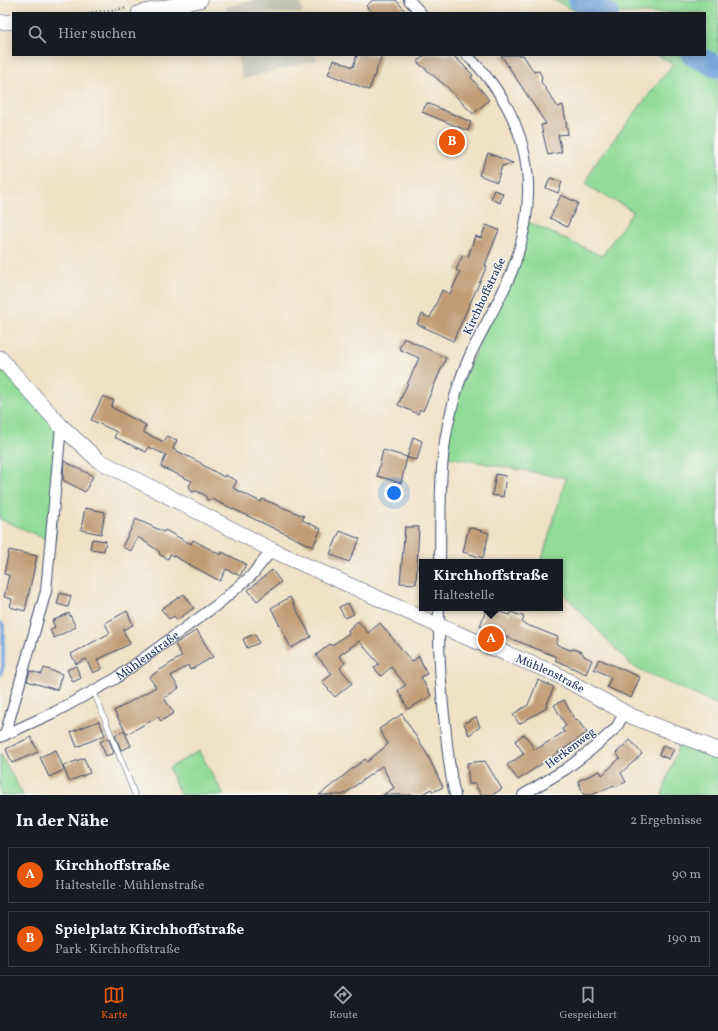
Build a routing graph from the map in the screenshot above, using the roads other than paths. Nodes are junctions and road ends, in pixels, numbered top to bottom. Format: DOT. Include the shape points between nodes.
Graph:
graph roads {
  1 [pos="200,0"];
  2 [pos="409,0"];
  3 [pos="136,10"];
  4 [pos="419,12"];
  5 [pos="0,22"];
  6 [pos="12,22"];
  7 [pos="468,56"];
  8 [pos="0,358"];
  9 [pos="61,426"];
  10 [pos="272,550"];
  11 [pos="440,559"];
  12 [pos="439,611"];
  13 [pos="438,625"];
  14 [pos="94,692"];
  15 [pos="625,712"];
  16 [pos="2,736"];
  17 [pos="718,750"];
  18 [pos="135,795"];
  19 [pos="456,795"];
  20 [pos="523,795"];
  1 -- 3 [label="street"];
  2 -- 4 [label="street"];
  5 -- 6 [label="street"];
  7 -- 11 [label="street, Kirchhoffstraße" via="482,70 505,102 521,137 528,174 528,192 525,228 512,272 468,360 450,412 443,456"];
  8 -- 9 [label="street, Mühlenstraße"];
  9 -- 10 [label="street, Mühlenstraße" via="98,460"];
  9 -- 16 [label="street, Mühlenstraße" via="46,591"];
  10 -- 13 [label="street, Mühlenstraße"];
  10 -- 14 [label="street, Mühlenstraße" via="251,576 218,604"];
  12 -- 13 [label="street"];
  13 -- 15 [label="street, Mühlenstraße" via="554,673"];
  13 -- 19 [label="street" via="444,715 451,779"];
  14 -- 16 [label="street, Mühlenstraße"];
  14 -- 18 [label="lane"];
  15 -- 17 [label="street, Mühlenstraße"];
  15 -- 20 [label="street, Herkenweg" via="616,728 591,750 566,769"];
}
